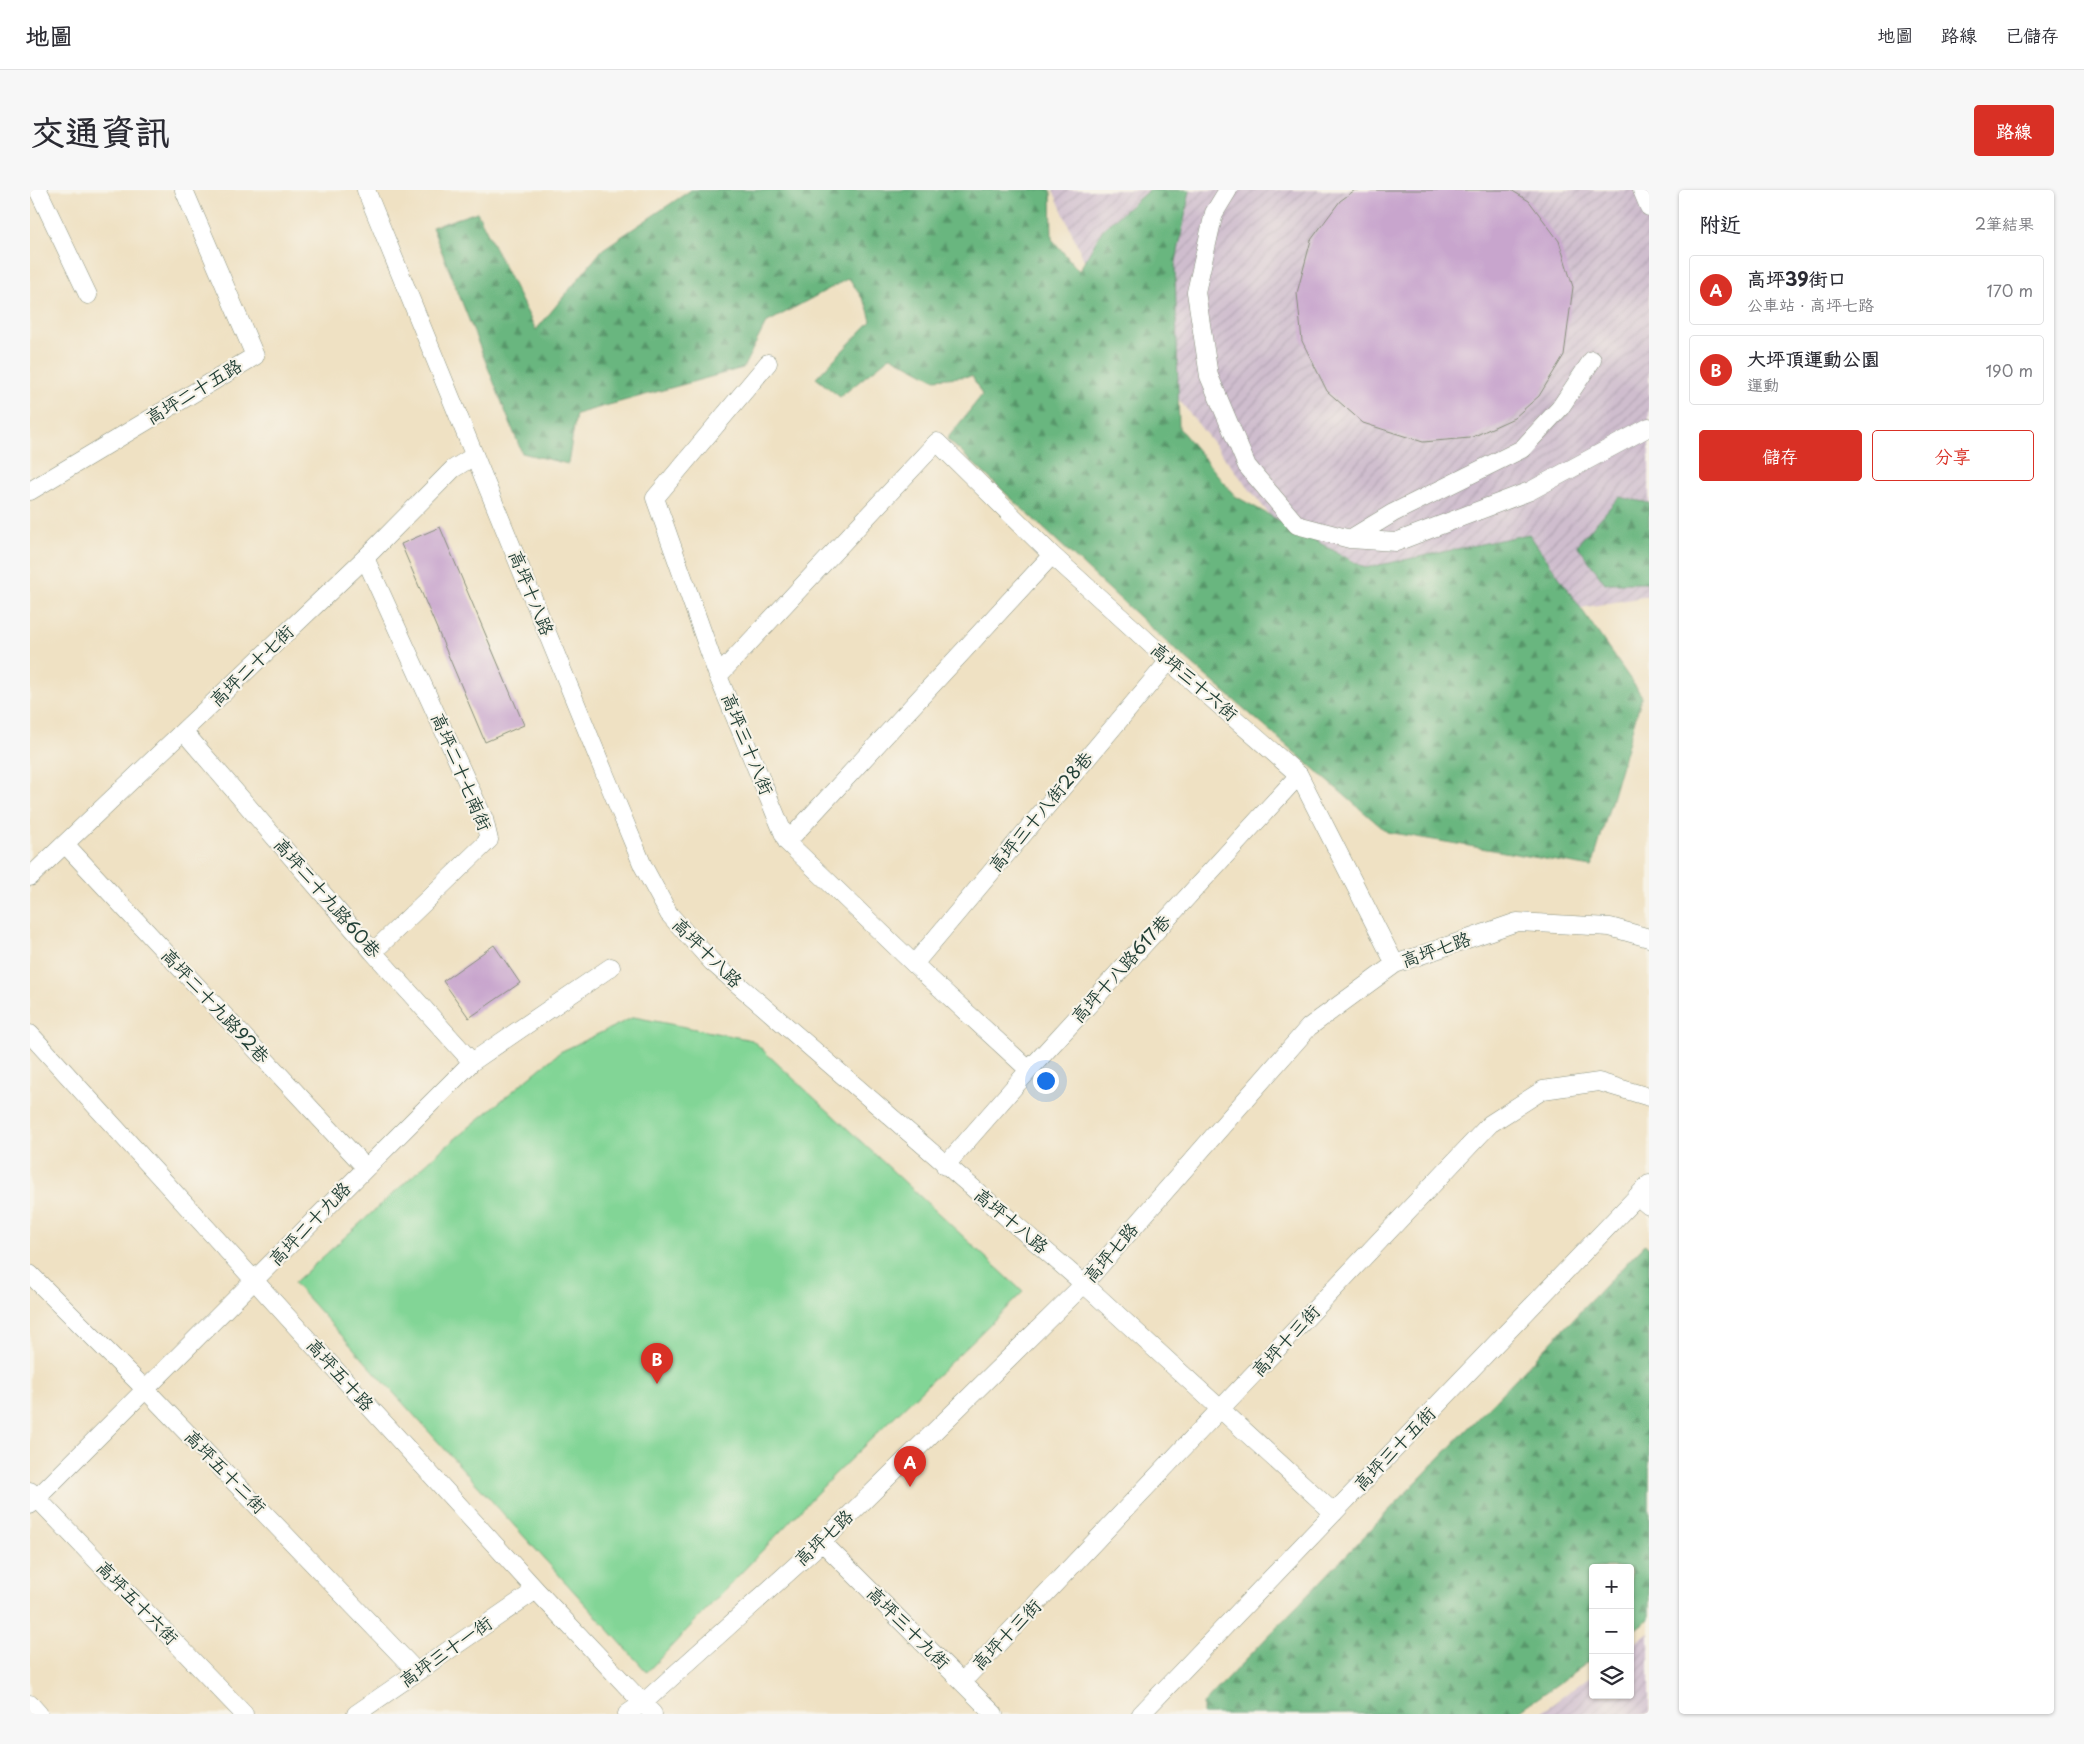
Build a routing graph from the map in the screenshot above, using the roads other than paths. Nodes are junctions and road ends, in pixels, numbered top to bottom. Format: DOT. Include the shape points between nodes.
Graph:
graph roads {
  1 [pos="38,190"];
  2 [pos="184,190"];
  3 [pos="366,190"];
  4 [pos="1228,190"];
  5 [pos="1642,190"];
  6 [pos="1649,207"];
  7 [pos="88,295"];
  8 [pos="1592,360"];
  9 [pos="768,364"];
  10 [pos="1649,427"];
  11 [pos="474,456"];
  12 [pos="30,491"];
  13 [pos="1350,539"];
  14 [pos="1052,555"];
  15 [pos="365,558"];
  16 [pos="1169,661"];
  17 [pos="718,676"];
  18 [pos="184,732"];
  19 [pos="1299,775"];
  20 [pos="787,842"];
  21 [pos="65,844"];
  22 [pos="30,877"];
  23 [pos="1649,938"];
  24 [pos="373,952"];
  25 [pos="914,964"];
  26 [pos="1395,964"];
  27 [pos="610,967"];
  28 [pos="30,1034"];
  29 [pos="472,1062"];
  30 [pos="1029,1070"];
  31 [pos="1649,1097"];
  32 [pos="945,1166"];
  33 [pos="365,1167"];
  34 [pos="1645,1195"];
  35 [pos="30,1274"];
  36 [pos="254,1281"];
  37 [pos="1084,1284"];
  38 [pos="146,1390"];
  39 [pos="1221,1411"];
  40 [pos="32,1498"];
  41 [pos="1334,1513"];
  42 [pos="822,1542"];
  43 [pos="536,1590"];
  44 [pos="417,1672"];
  45 [pos="962,1682"];
  46 [pos="30,1704"];
  47 [pos="648,1709"];
  48 [pos="39,1714"];
  49 [pos="244,1714"];
  50 [pos="356,1714"];
  51 [pos="627,1714"];
  52 [pos="994,1714"];
  53 [pos="1142,1714"];
  1 -- 7 [label="street"];
  2 -- 12 [label="street, 高坪二十五路" via="255,356"];
  3 -- 11 [label="street, 高坪十八路"];
  4 -- 13 [label="street" via="1214,213 1196,292 1209,376 1247,466 1297,525"];
  5 -- 6 [label="street"];
  8 -- 13 [label="street" via="1560,408 1522,449 1393,513"];
  9 -- 17 [label="street, 高坪三十八街" via="655,498"];
  10 -- 13 [label="street" via="1530,491 1396,542"];
  11 -- 15 [label="street, 高坪二十七街" via="453,469"];
  11 -- 32 [label="street, 高坪十八路" via="644,866 669,914 712,962"];
  14 -- 16 [label="street, 高坪三十六街"];
  14 -- 17 [label="street, 高坪三十六街" via="938,442"];
  14 -- 20 [label="street"];
  15 -- 18 [label="street, 高坪二十七街"];
  15 -- 24 [label="street, 高坪二十七南街" via="484,819 489,840"];
  16 -- 19 [label="street, 高坪三十六街"];
  16 -- 25 [label="street, 高坪三十八街28巷"];
  17 -- 20 [label="street, 高坪三十八街"];
  18 -- 21 [label="street, 高坪二十七街"];
  18 -- 24 [label="street, 高坪二十九路60巷"];
  19 -- 26 [label="street, 高坪三十六街"];
  19 -- 30 [label="street, 高坪十八路617巷"];
  20 -- 25 [label="street, 高坪三十八街"];
  21 -- 22 [label="street, 高坪二十七街"];
  21 -- 33 [label="street, 高坪二十九路92巷"];
  23 -- 26 [label="street, 高坪七路" via="1610,927 1517,922"];
  24 -- 29 [label="street, 高坪二十九路60巷"];
  25 -- 30 [label="street, 高坪三十八街"];
  26 -- 37 [label="street, 高坪七路" via="1310,1027"];
  27 -- 29 [label="street, 高坪二十九路"];
  28 -- 36 [label="street, 高坪五十路"];
  29 -- 33 [label="street, 高坪二十九路"];
  30 -- 32 [label="street, 高坪十八路617巷"];
  31 -- 39 [label="street, 高坪十三街" via="1599,1082 1543,1090 1490,1124"];
  32 -- 37 [label="street, 高坪十八路"];
  33 -- 36 [label="street, 高坪二十九路"];
  34 -- 41 [label="street, 高坪三十五街"];
  35 -- 38 [label="street, 高坪五十二街"];
  36 -- 38 [label="street, 高坪二十九路"];
  36 -- 43 [label="street, 高坪五十路"];
  37 -- 39 [label="street, 高坪十八路"];
  37 -- 42 [label="street, 高坪七路"];
  38 -- 40 [label="street, 高坪二十九路"];
  38 -- 44 [label="street, 高坪五十二街"];
  39 -- 41 [label="street, 高坪十八路"];
  39 -- 45 [label="street, 高坪十三街"];
  40 -- 49 [label="street, 高坪五十六街"];
  41 -- 53 [label="street, 高坪三十五街"];
  42 -- 45 [label="street, 高坪三十九街"];
  42 -- 47 [label="street, 高坪七路"];
  43 -- 44 [label="street, 高坪三十一街"];
  43 -- 47 [label="street, 高坪五十路"];
  44 -- 50 [label="street, 高坪三十一街"];
  45 -- 52 [label="street, 高坪三十九街"];
  46 -- 48 [label="street"];
  47 -- 51 [label="street, 高坪七路"];
}
